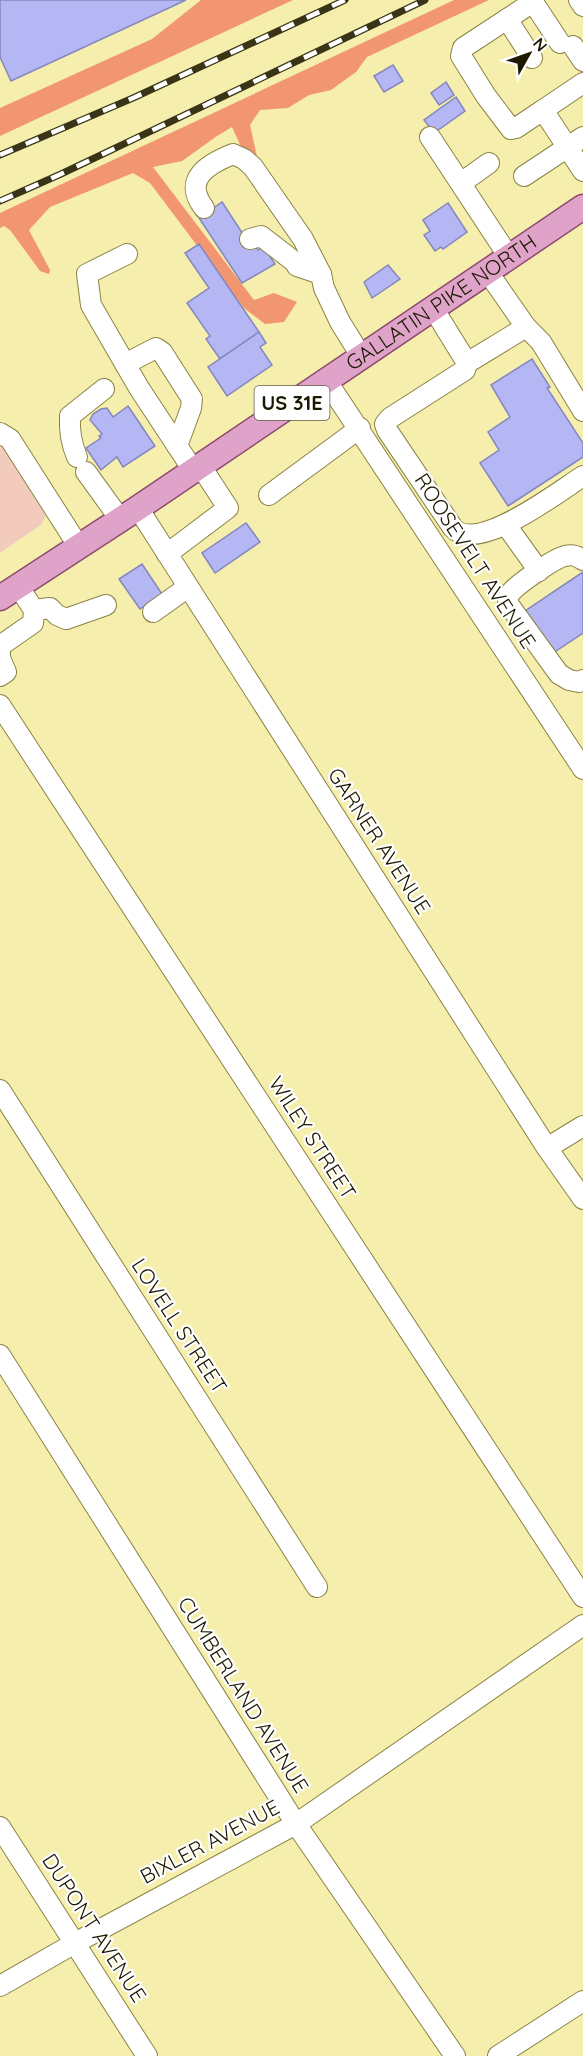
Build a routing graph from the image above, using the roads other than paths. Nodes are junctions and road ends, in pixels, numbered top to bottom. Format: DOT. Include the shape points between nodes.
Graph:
graph roads {
  1 [pos="579,0"];
  2 [pos="583,6"];
  3 [pos="507,20"];
  4 [pos="572,50"];
  5 [pos="532,58"];
  6 [pos="583,83"];
  7 [pos="543,110"];
  8 [pos="430,137"];
  9 [pos="575,143"];
  10 [pos="489,163"];
  11 [pos="583,171"];
  12 [pos="524,177"];
  13 [pos="461,183"];
  14 [pos="583,207"];
  15 [pos="204,208"];
  16 [pos="250,239"];
  17 [pos="127,254"];
  18 [pos="509,257"];
  19 [pos="487,271"];
  20 [pos="321,274"];
  21 [pos="433,308"];
  22 [pos="526,327"];
  23 [pos="361,356"];
  24 [pos="467,363"];
  25 [pos="125,364"];
  26 [pos="326,380"];
  27 [pos="104,389"];
  28 [pos="583,411"];
  29 [pos="360,428"];
  30 [pos="0,433"];
  31 [pos="177,446"];
  32 [pos="197,467"];
  33 [pos="583,476"];
  34 [pos="268,495"];
  35 [pos="129,513"];
  36 [pos="506,525"];
  37 [pos="79,547"];
  38 [pos="167,554"];
  39 [pos="583,560"];
  40 [pos="538,571"];
  41 [pos="188,587"];
  42 [pos="9,592"];
  43 [pos="106,605"];
  44 [pos="34,610"];
  45 [pos="153,612"];
  46 [pos="0,656"];
  47 [pos="0,676"];
  48 [pos="583,680"];
  49 [pos="0,705"];
  50 [pos="583,769"];
  51 [pos="0,1090"];
  52 [pos="583,1126"];
  53 [pos="547,1149"];
  54 [pos="583,1199"];
  55 [pos="0,1355"];
  56 [pos="317,1587"];
  57 [pos="583,1597"];
  58 [pos="582,1628"];
  59 [pos="296,1824"];
  60 [pos="0,1827"];
  61 [pos="75,1943"];
  62 [pos="0,1986"];
  63 [pos="583,2001"];
  64 [pos="147,2056"];
  65 [pos="455,2056"];
  66 [pos="498,2056"];
  1 -- 2 [label="street"];
  3 -- 4 [label="street" via="533,2"];
  3 -- 5 [label="street"];
  3 -- 7 [label="street" via="463,48 461,56 511,129"];
  6 -- 7 [label="street"];
  7 -- 9 [label="street"];
  8 -- 13 [label="street"];
  9 -- 11 [label="street"];
  9 -- 12 [label="street"];
  10 -- 13 [label="street"];
  13 -- 18 [label="street"];
  14 -- 18 [label="main road, GALLATIN PIKE NORTH / US 31E"];
  15 -- 20 [label="street" via="196,198 196,182 205,168 233,154 244,159 254,167 303,239"];
  16 -- 20 [label="street" via="261,236 297,266"];
  17 -- 25 [label="street" via="87,273 91,305"];
  18 -- 19 [label="main road, GALLATIN PIKE NORTH / US 31E"];
  19 -- 21 [label="main road, GALLATIN PIKE NORTH / US 31E"];
  19 -- 22 [label="street"];
  20 -- 23 [label="street" via="340,322"];
  21 -- 23 [label="main road, GALLATIN PIKE NORTH / US 31E"];
  21 -- 24 [label="street"];
  22 -- 24 [label="street"];
  22 -- 28 [label="street" via="541,342"];
  23 -- 26 [label="main road, GALLATIN PIKE NORTH / US 31E"];
  24 -- 36 [label="street" via="465,370 390,418 387,430 458,532 478,535"];
  25 -- 31 [label="street"];
  25 -- 31 [label="street" via="156,348 192,399"];
  26 -- 29 [label="street, ROOSEVELT AVENUE"];
  26 -- 32 [label="main road, GALLATIN PIKE NORTH / US 31E"];
  27 -- 35 [label="street, GARNER AVENUE" via="70,416 71,442 81,464"];
  29 -- 34 [label="street"];
  29 -- 50 [label="street, ROOSEVELT AVENUE"];
  30 -- 37 [label="street" via="10,438"];
  31 -- 32 [label="street"];
  32 -- 35 [label="main road, GALLATIN PIKE NORTH / US 31E"];
  32 -- 38 [label="street" via="228,508"];
  33 -- 36 [label="street"];
  35 -- 37 [label="main road, GALLATIN PIKE NORTH / US 31E"];
  35 -- 38 [label="street, GARNER AVENUE"];
  36 -- 40 [label="street"];
  37 -- 42 [label="main road, GALLATIN PIKE NORTH / US 31E"];
  38 -- 41 [label="street, GARNER AVENUE"];
  39 -- 40 [label="street" via="575,555 562,556"];
  40 -- 48 [label="street" via="509,595 509,605 559,674 569,680"];
  41 -- 45 [label="street"];
  41 -- 53 [label="street, GARNER AVENUE"];
  42 -- 44 [label="street"];
  43 -- 44 [label="street" via="66,619 50,608"];
  44 -- 46 [label="street" via="33,623 0,646"];
  46 -- 47 [label="street" via="6,672"];
  49 -- 57 [label="street, WILEY STREET"];
  51 -- 56 [label="street, LOVELL STREET"];
  52 -- 53 [label="street"];
  53 -- 54 [label="street, GARNER AVENUE"];
  55 -- 59 [label="street, CUMBERLAND AVENUE"];
  58 -- 59 [label="street, BIXLER AVENUE"];
  59 -- 61 [label="street, BIXLER AVENUE"];
  59 -- 65 [label="street, CUMBERLAND AVENUE"];
  60 -- 61 [label="street, DUPONT AVENUE"];
  61 -- 62 [label="street, BIXLER AVENUE"];
  61 -- 64 [label="street, DUPONT AVENUE"];
  63 -- 66 [label="street"];
}
